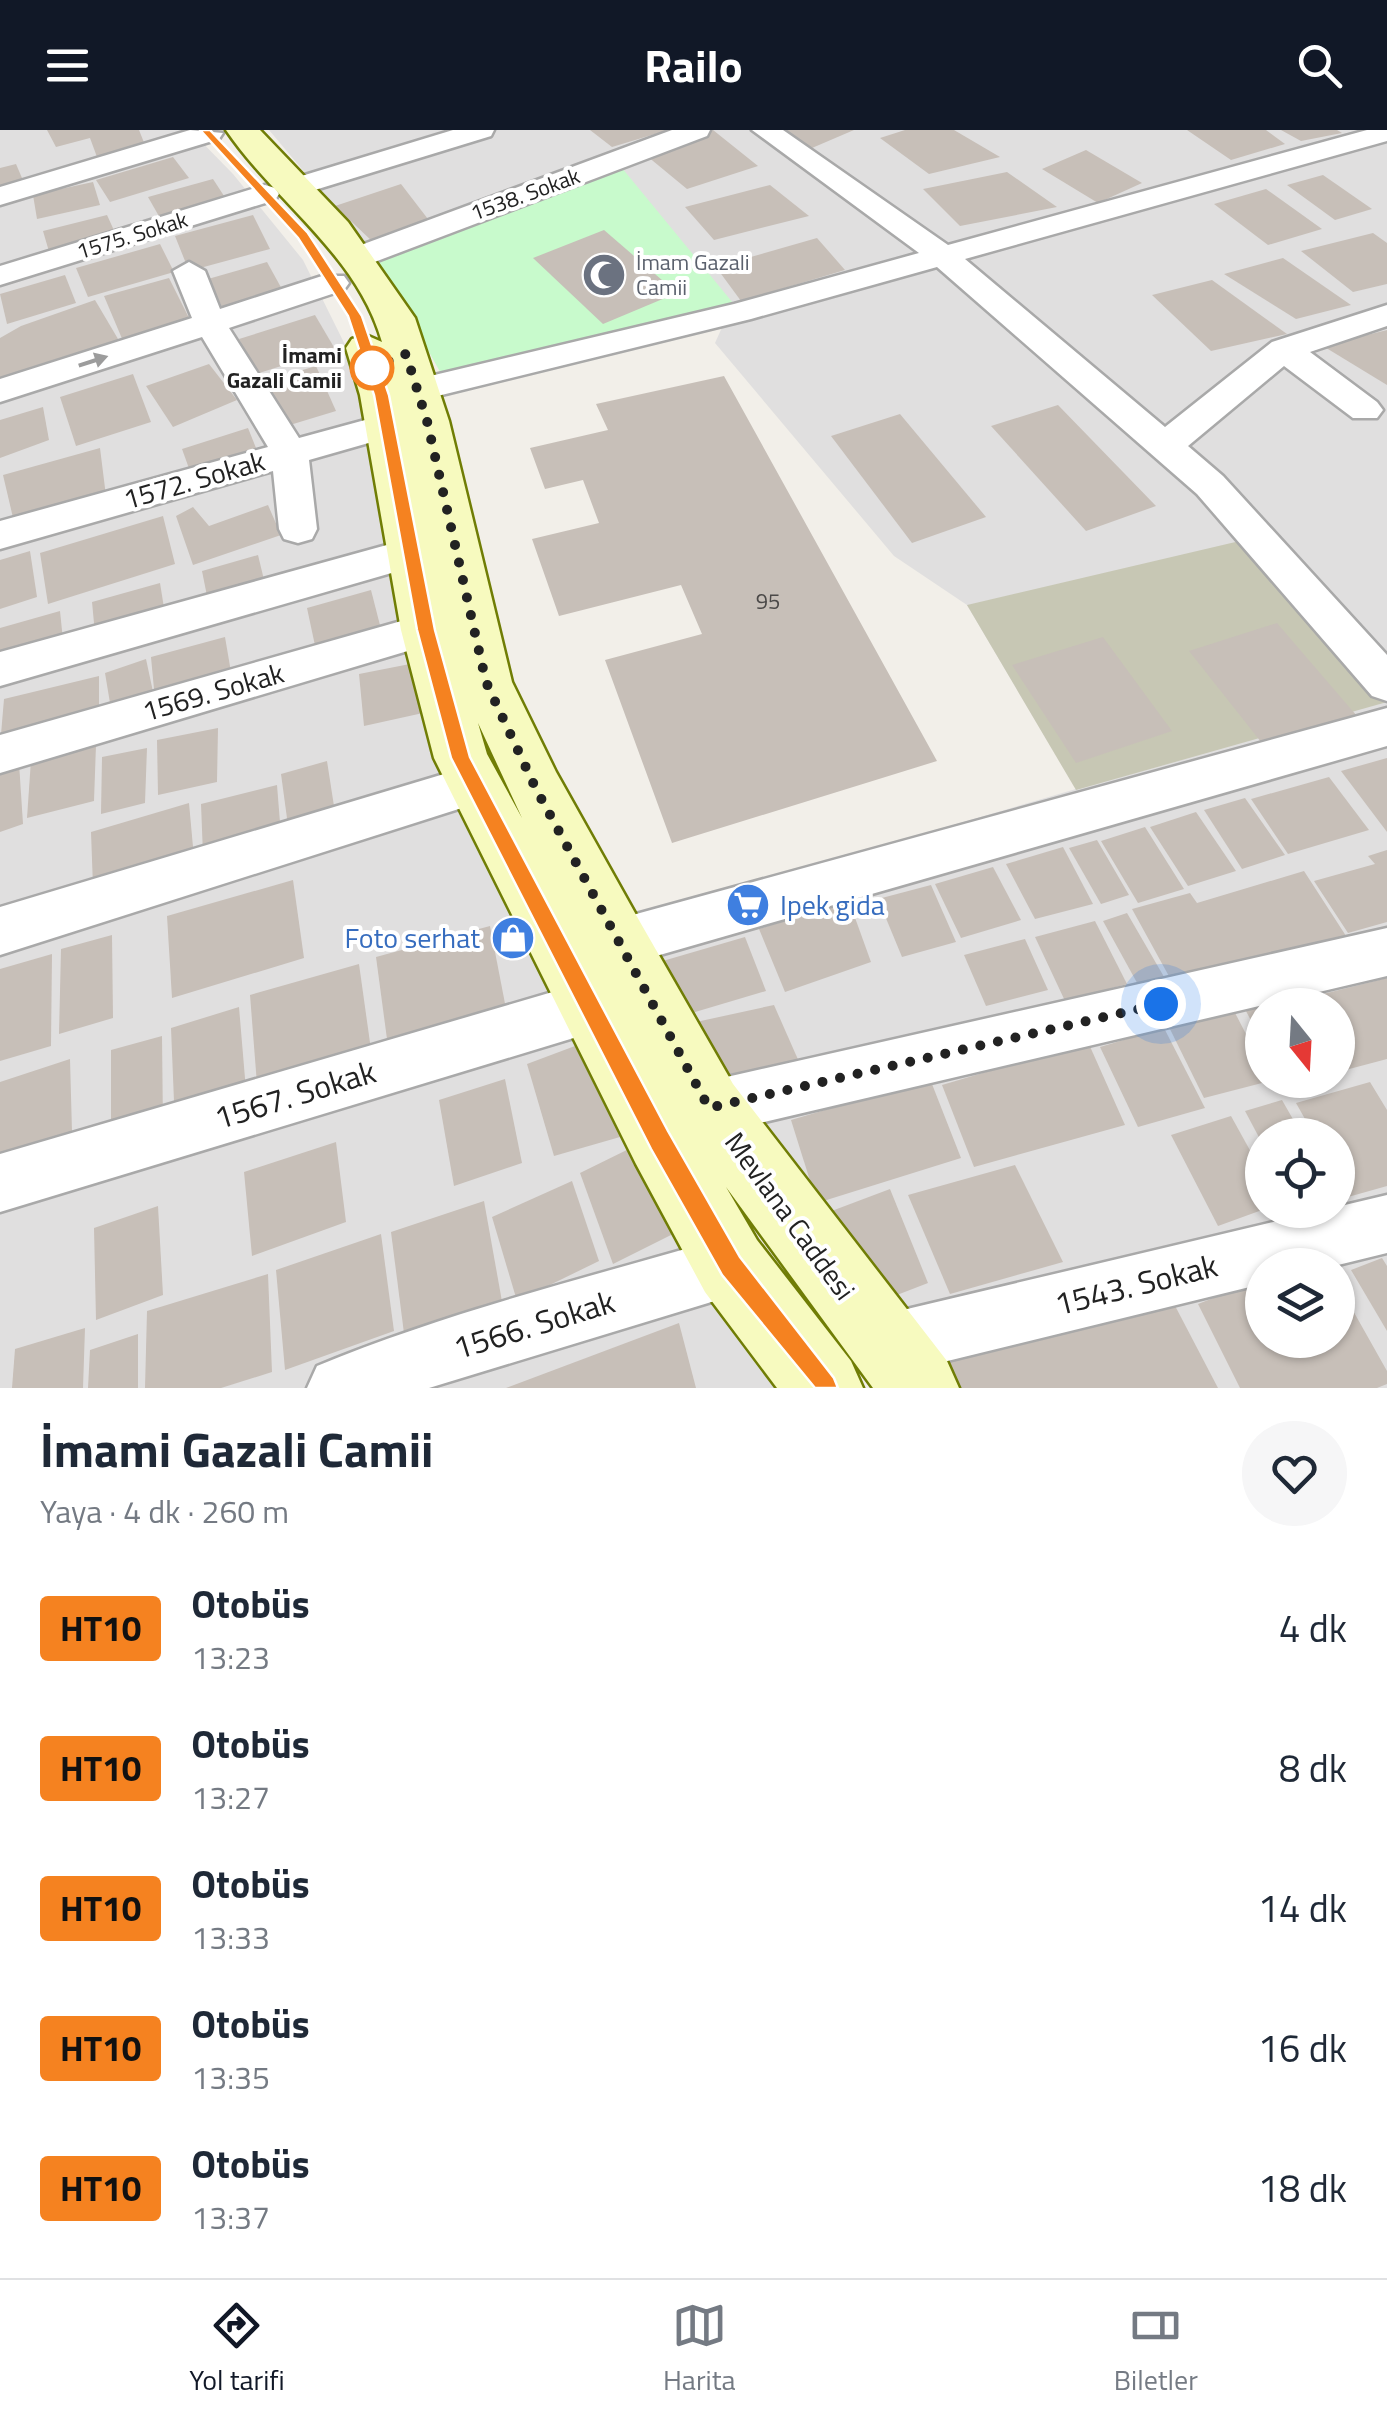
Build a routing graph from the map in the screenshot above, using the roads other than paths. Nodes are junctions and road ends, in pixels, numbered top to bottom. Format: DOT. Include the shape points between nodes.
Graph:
graph roads {
  1 [pos="482,130"];
  2 [pos="697,130"];
  3 [pos="765,130"];
  4 [pos="230,131"];
  5 [pos="1387,133"];
  6 [pos="280,190"];
  7 [pos="0,196"];
  8 [pos="942,256"];
  9 [pos="189,270"];
  10 [pos="343,271"];
  11 [pos="0,276"];
  12 [pos="1387,314"];
  13 [pos="210,323"];
  14 [pos="1284,350"];
  15 [pos="0,390"];
  16 [pos="402,408"];
  17 [pos="1365,410"];
  18 [pos="1165,446"];
  19 [pos="290,452"];
  20 [pos="298,529"];
  21 [pos="0,535"];
  22 [pos="412,553"];
  23 [pos="426,630"];
  24 [pos="0,669"];
  25 [pos="1387,684"];
  26 [pos="1387,726"];
  27 [pos="0,754"];
  28 [pos="474,785"];
  29 [pos="0,930"];
  30 [pos="618,942"];
  31 [pos="1387,952"];
  32 [pos="590,1008"];
  33 [pos="709,1108"];
  34 [pos="0,1184"];
  35 [pos="1387,1224"];
  36 [pos="731,1266"];
  37 [pos="903,1367"];
  38 [pos="339,1388"];
  39 [pos="824,1388"];
  1 -- 6 [label="street, 1575. Sokak"];
  2 -- 10 [label="street, 1538. Sokak"];
  3 -- 8 [label="street"];
  4 -- 6 [label="main road, Mevlana Caddesi"];
  4 -- 7 [label="street"];
  5 -- 8 [label="street, 1572. Sokak"];
  6 -- 10 [label="main road, Mevlana Caddesi" via="336,230"];
  6 -- 11 [label="street, 1575. Sokak"];
  8 -- 16 [label="street, 1572. Sokak"];
  8 -- 18 [label="street"];
  9 -- 13 [label="street"];
  10 -- 13 [label="street, 1538. Sokak"];
  10 -- 16 [label="main road, Mevlana Caddesi" via="395,318"];
  12 -- 14 [label="street"];
  15 -- 13 [label="street, 1538. Sokak, one-way"];
  13 -- 19 [label="street"];
  14 -- 17 [label="street"];
  14 -- 18 [label="street"];
  16 -- 19 [label="street, 1572. Sokak"];
  16 -- 22 [label="main road, Mevlana Caddesi"];
  16 -- 30 [label="main road, Mevlana Caddesi" via="486,682"];
  18 -- 25 [label="street" via="1210,485"];
  19 -- 20 [label="street"];
  19 -- 21 [label="street, 1572. Sokak"];
  22 -- 23 [label="main road, Mevlana Caddesi"];
  22 -- 24 [label="street"];
  23 -- 27 [label="street, 1569. Sokak"];
  23 -- 28 [label="main road, Mevlana Caddesi"];
  26 -- 30 [label="street"];
  28 -- 29 [label="street"];
  28 -- 32 [label="main road, Mevlana Caddesi"];
  30 -- 33 [label="main road, Mevlana Caddesi"];
  31 -- 33 [label="street"];
  32 -- 34 [label="street, 1567. Sokak"];
  32 -- 36 [label="main road, Mevlana Caddesi"];
  33 -- 37 [label="main road, Mevlana Caddesi"];
  35 -- 37 [label="street, 1543. Sokak"];
  36 -- 38 [label="street, 1566. Sokak"];
  36 -- 39 [label="main road, Mevlana Caddesi"];
}
